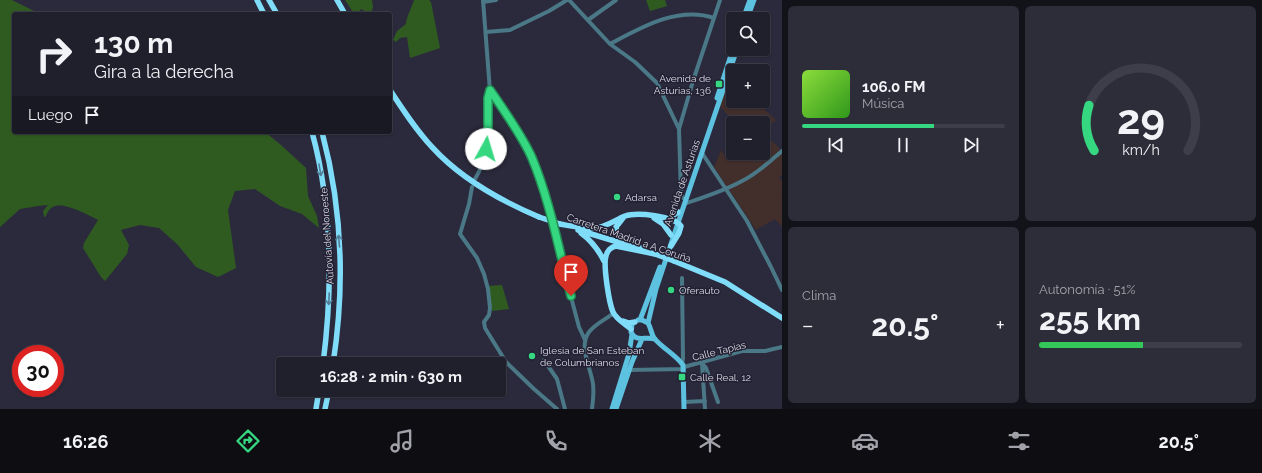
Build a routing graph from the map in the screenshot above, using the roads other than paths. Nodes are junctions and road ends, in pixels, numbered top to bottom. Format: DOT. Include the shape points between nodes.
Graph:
graph roads {
  1 [pos="257,0"];
  2 [pos="269,0"];
  3 [pos="337,0"];
  4 [pos="496,0"];
  5 [pos="568,0"];
  6 [pos="616,0"];
  7 [pos="720,0"];
  8 [pos="750,0"];
  9 [pos="754,0"];
  10 [pos="483,1"];
  11 [pos="263,12"];
  12 [pos="276,12"];
  13 [pos="344,12"];
  14 [pos="746,12"];
  15 [pos="750,12"];
  16 [pos="714,18"];
  17 [pos="588,20"];
  18 [pos="486,32"];
  19 [pos="610,44"];
  20 [pos="731,56"];
  21 [pos="735,56"];
  22 [pos="490,90"];
  23 [pos="392,93"];
  24 [pos="679,129"];
  25 [pos="312,134"];
  26 [pos="322,134"];
  27 [pos="782,151"];
  28 [pos="702,153"];
  29 [pos="475,178"];
  30 [pos="472,187"];
  31 [pos="726,189"];
  32 [pos="683,198"];
  33 [pos="684,204"];
  34 [pos="678,212"];
  35 [pos="625,216"];
  36 [pos="650,216"];
  37 [pos="674,221"];
  38 [pos="560,224"];
  39 [pos="667,229"];
  40 [pos="671,235"];
  41 [pos="671,246"];
  42 [pos="655,254"];
  43 [pos="605,262"];
  44 [pos="682,278"];
  45 [pos="782,290"];
  46 [pos="614,313"];
  47 [pos="782,318"];
  48 [pos="621,320"];
  49 [pos="637,321"];
  50 [pos="648,323"];
  51 [pos="650,330"];
  52 [pos="631,332"];
  53 [pos="644,338"];
  54 [pos="655,339"];
  55 [pos="585,340"];
  56 [pos="782,347"];
  57 [pos="324,357"];
  58 [pos="334,357"];
  59 [pos="544,360"];
  60 [pos="702,363"];
  61 [pos="683,366"];
  62 [pos="629,370"];
  63 [pos="318,397"];
  64 [pos="328,397"];
  65 [pos="705,401"];
  66 [pos="684,402"];
  67 [pos="718,402"];
  68 [pos="315,409"];
  69 [pos="325,409"];
  70 [pos="557,409"];
  71 [pos="564,409"];
  72 [pos="592,409"];
  73 [pos="612,409"];
  74 [pos="616,409"];
  75 [pos="684,409"];
  76 [pos="705,409"];
  1 -- 11 [label="highway"];
  2 -- 12 [label="highway"];
  3 -- 13 [label="highway"];
  4 -- 10 [label="street"];
  5 -- 17 [label="street"];
  5 -- 18 [label="street" via="510,30"];
  6 -- 17 [label="street"];
  7 -- 16 [label="street"];
  8 -- 14 [label="main road"];
  9 -- 15 [label="main road"];
  10 -- 18 [label="street"];
  16 -- 19 [label="street" via="697,14 677,16 654,22"];
  16 -- 24 [label="street"];
  17 -- 19 [label="street"];
  18 -- 22 [label="street"];
  19 -- 24 [label="street" via="635,62 657,83"];
  20 -- 32 [label="main road, Avenida de Asturias"];
  21 -- 28 [label="main road, Avenida de Asturias"];
  22 -- 29 [label="street" via="486,149"];
  22 -- 55 [label="street" via="532,157 579,327"];
  23 -- 38 [label="highway, Carretera Madrid a A Coruña, bridge" via="431,146 450,164 481,188 512,206"];
  24 -- 32 [label="street"];
  25 -- 57 [label="highway, Autovía del Noroeste, one-way" via="329,234 329,321"];
  58 -- 26 [label="highway, Autovía del Noroeste, one-way" via="341,265 335,200"];
  27 -- 31 [label="street" via="761,169"];
  28 -- 31 [label="street"];
  28 -- 33 [label="main road, Avenida de Asturias"];
  30 -- 70 [label="street" via="460,234 477,258 484,274 489,302 485,328 506,362"];
  31 -- 33 [label="street"];
  31 -- 45 [label="street" via="747,221"];
  32 -- 34 [label="main road, Avenida de Asturias"];
  33 -- 37 [label="main road, Avenida de Asturias"];
  34 -- 37 [label="highway"];
  35 -- 36 [label="highway"];
  35 -- 38 [label="highway" via="594,228"];
  35 -- 42 [label="highway" via="616,227 618,236"];
  36 -- 37 [label="highway"];
  36 -- 39 [label="highway"];
  37 -- 39 [label="highway"];
  37 -- 40 [label="main road, Avenida de Asturias"];
  37 -- 41 [label="highway" via="681,229"];
  38 -- 42 [label="highway, Carretera Madrid a A Coruña"];
  38 -- 43 [label="highway" via="590,239"];
  39 -- 40 [label="highway"];
  40 -- 49 [label="main road, Avenida de Asturias"];
  41 -- 50 [label="main road"];
  42 -- 43 [label="highway" via="613,246 608,250"];
  42 -- 47 [label="highway, Carretera Madrid a A Coruña, bridge" via="724,282"];
  43 -- 46 [label="highway" via="609,297"];
  44 -- 61 [label="street"];
  46 -- 48 [label="highway"];
  46 -- 55 [label="street" via="593,328"];
  48 -- 49 [label="highway" via="629,323"];
  48 -- 52 [label="highway"];
  49 -- 50 [label="main road"];
  49 -- 52 [label="main road"];
  50 -- 51 [label="main road"];
  51 -- 53 [label="main road"];
  51 -- 54 [label="main road"];
  52 -- 53 [label="main road" via="638,339"];
  52 -- 73 [label="main road" via="629,354"];
  53 -- 54 [label="main road"];
  53 -- 62 [label="main road"];
  54 -- 61 [label="main road"];
  55 -- 72 [label="street" via="584,348 593,382"];
  56 -- 60 [label="street, Calle Tapias" via="765,351 742,351"];
  59 -- 71 [label="street" via="558,382"];
  60 -- 61 [label="street, Calle Tapias"];
  60 -- 65 [label="street"];
  60 -- 67 [label="street"];
  61 -- 62 [label="street, Calle Tapias"];
  61 -- 66 [label="main road"];
  62 -- 74 [label="main road"];
  63 -- 68 [label="highway"];
  64 -- 69 [label="highway"];
  65 -- 66 [label="street"];
  65 -- 76 [label="street"];
  66 -- 75 [label="main road"];
}
